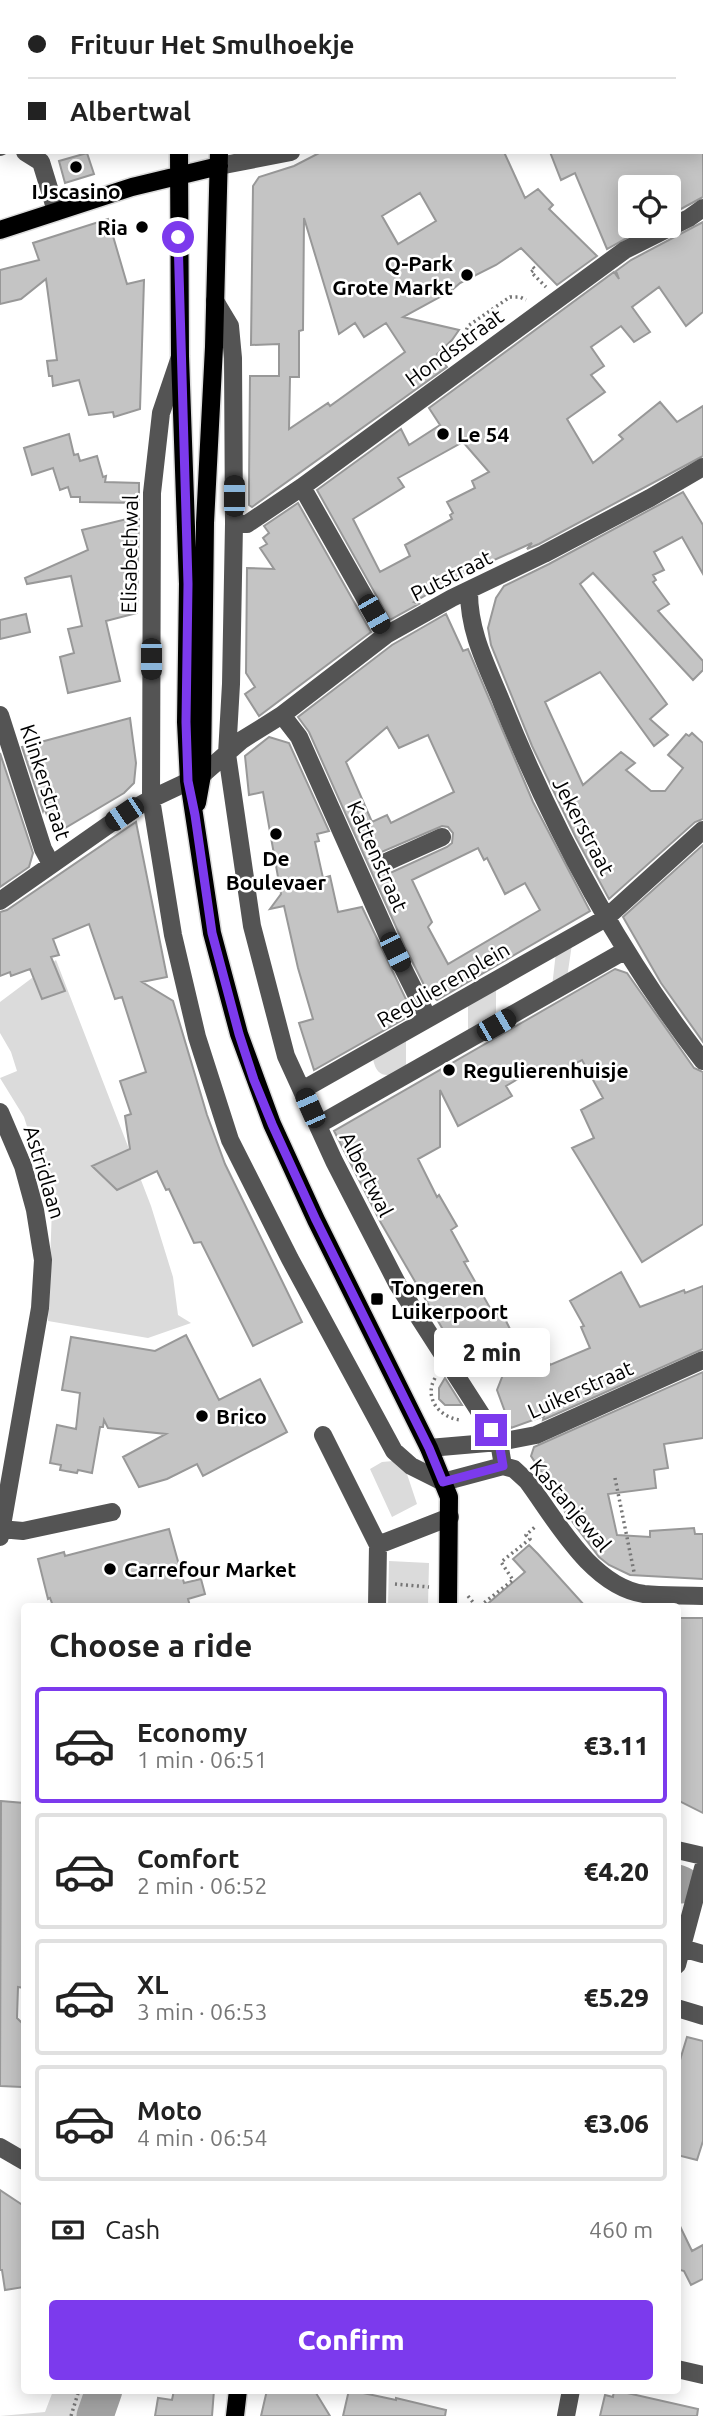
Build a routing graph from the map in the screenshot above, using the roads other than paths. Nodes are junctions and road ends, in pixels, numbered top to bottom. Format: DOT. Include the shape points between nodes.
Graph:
graph roads {
  1 [pos="28,154"];
  2 [pos="55,154"];
  3 [pos="178,154"];
  4 [pos="270,154"];
  5 [pos="219,159"];
  6 [pos="179,176"];
  7 [pos="703,208"];
  8 [pos="61,210"];
  9 [pos="0,230"];
  10 [pos="215,301"];
  11 [pos="180,356"];
  12 [pos="703,467"];
  13 [pos="302,487"];
  14 [pos="234,524"];
  15 [pos="469,592"];
  16 [pos="386,635"];
  17 [pos="203,695"];
  18 [pos="0,715"];
  19 [pos="282,715"];
  20 [pos="228,719"];
  21 [pos="227,754"];
  22 [pos="195,778"];
  23 [pos="150,799"];
  24 [pos="703,830"];
  25 [pos="442,837"];
  26 [pos="51,864"];
  27 [pos="371,868"];
  28 [pos="0,901"];
  29 [pos="606,918"];
  30 [pos="626,950"];
  31 [pos="428,1018"];
  32 [pos="703,1061"];
  33 [pos="302,1090"];
  34 [pos="0,1112"];
  35 [pos="318,1125"];
  36 [pos="703,1360"];
  37 [pos="323,1436"];
  38 [pos="499,1442"];
  39 [pos="429,1448"];
  40 [pos="503,1466"];
  41 [pos="443,1482"];
  42 [pos="112,1512"];
  43 [pos="450,1517"];
  44 [pos="1,1531"];
  45 [pos="378,1545"];
  46 [pos="703,1596"];
  47 [pos="448,1597"];
  48 [pos="377,1603"];
  49 [pos="681,1851"];
  50 [pos="703,1856"];
  51 [pos="703,1868"];
  52 [pos="681,1952"];
  53 [pos="703,1954"];
  54 [pos="681,1956"];
  55 [pos="681,2009"];
  56 [pos="703,2016"];
  57 [pos="0,2147"];
  58 [pos="21,2159"];
  59 [pos="681,2370"];
  60 [pos="703,2375"];
  61 [pos="238,2394"];
  62 [pos="570,2394"];
  63 [pos="235,2416"];
  64 [pos="566,2416"];
  1 -- 8 [label="street" via="41,162"];
  2 -- 8 [label="street"];
  3 -- 6 [label="main road, Elisabethwal"];
  4 -- 5 [label="street"];
  5 -- 6 [label="main road"];
  5 -- 10 [label="main road"];
  6 -- 8 [label="main road"];
  6 -- 11 [label="main road, Elisabethwal"];
  7 -- 13 [label="street, Hondsstraat" via="625,250"];
  8 -- 9 [label="main road"];
  10 -- 14 [label="street" via="230,326 233,358"];
  10 -- 17 [label="main road"];
  11 -- 22 [label="main road, Elisabethwal" via="188,584 186,722"];
  11 -- 23 [label="street, Elisabethwal" via="161,414 152,493"];
  12 -- 15 [label="street, Putstraat"];
  13 -- 14 [label="street, Hondsstraat" via="247,524"];
  13 -- 16 [label="street"];
  14 -- 20 [label="street"];
  15 -- 16 [label="street, Putstraat"];
  15 -- 29 [label="street, Jekerstraat" via="472,628 529,770"];
  16 -- 19 [label="street, Putstraat"];
  17 -- 20 [label="street"];
  17 -- 22 [label="main road"];
  18 -- 26 [label="street, Klinkerstraat"];
  19 -- 21 [label="street, Putstraat"];
  19 -- 27 [label="street, Kattenstraat" via="299,737"];
  20 -- 21 [label="street"];
  21 -- 22 [label="street, Putstraat"];
  21 -- 33 [label="street, Albertwal" via="253,926 286,1056"];
  22 -- 23 [label="street, Putstraat"];
  22 -- 39 [label="main road" via="195,815 212,933 254,1080 316,1220"];
  23 -- 26 [label="street, Putstraat"];
  23 -- 41 [label="street" via="179,961 197,1037 230,1140 394,1451 411,1466"];
  24 -- 29 [label="street, Regulierenplein"];
  25 -- 27 [label="street"];
  26 -- 28 [label="street, Putstraat"];
  27 -- 31 [label="street, Kattenstraat" via="395,952"];
  29 -- 30 [label="street, Jekerstraat"];
  29 -- 31 [label="street, Regulierenplein"];
  30 -- 32 [label="street, Jekerstraat"];
  30 -- 35 [label="street"];
  31 -- 33 [label="street, Regulierenplein"];
  33 -- 35 [label="street, Albertwal"];
  34 -- 44 [label="street, Astridlaan" via="36,1210 43,1260 40,1308"];
  35 -- 38 [label="street, Albertwal" via="398,1285"];
  36 -- 38 [label="street, Luikerstraat" via="536,1435"];
  37 -- 45 [label="street"];
  38 -- 39 [label="street, Luikerstraat"];
  38 -- 40 [label="street, Albertwal"];
  39 -- 41 [label="main road"];
  40 -- 41 [label="street, Kastanjewal"];
  40 -- 46 [label="street, Kastanjewal" via="527,1481 590,1565 605,1578 642,1593"];
  41 -- 43 [label="main road"];
  42 -- 44 [label="street" via="23,1531"];
  43 -- 45 [label="street"];
  43 -- 47 [label="main road"];
  45 -- 48 [label="street"];
  49 -- 50 [label="street"];
  51 -- 52 [label="street"];
  53 -- 54 [label="street"];
  55 -- 56 [label="street"];
  57 -- 58 [label="street"];
  59 -- 60 [label="street"];
  61 -- 63 [label="main road"];
  62 -- 64 [label="street"];
}
